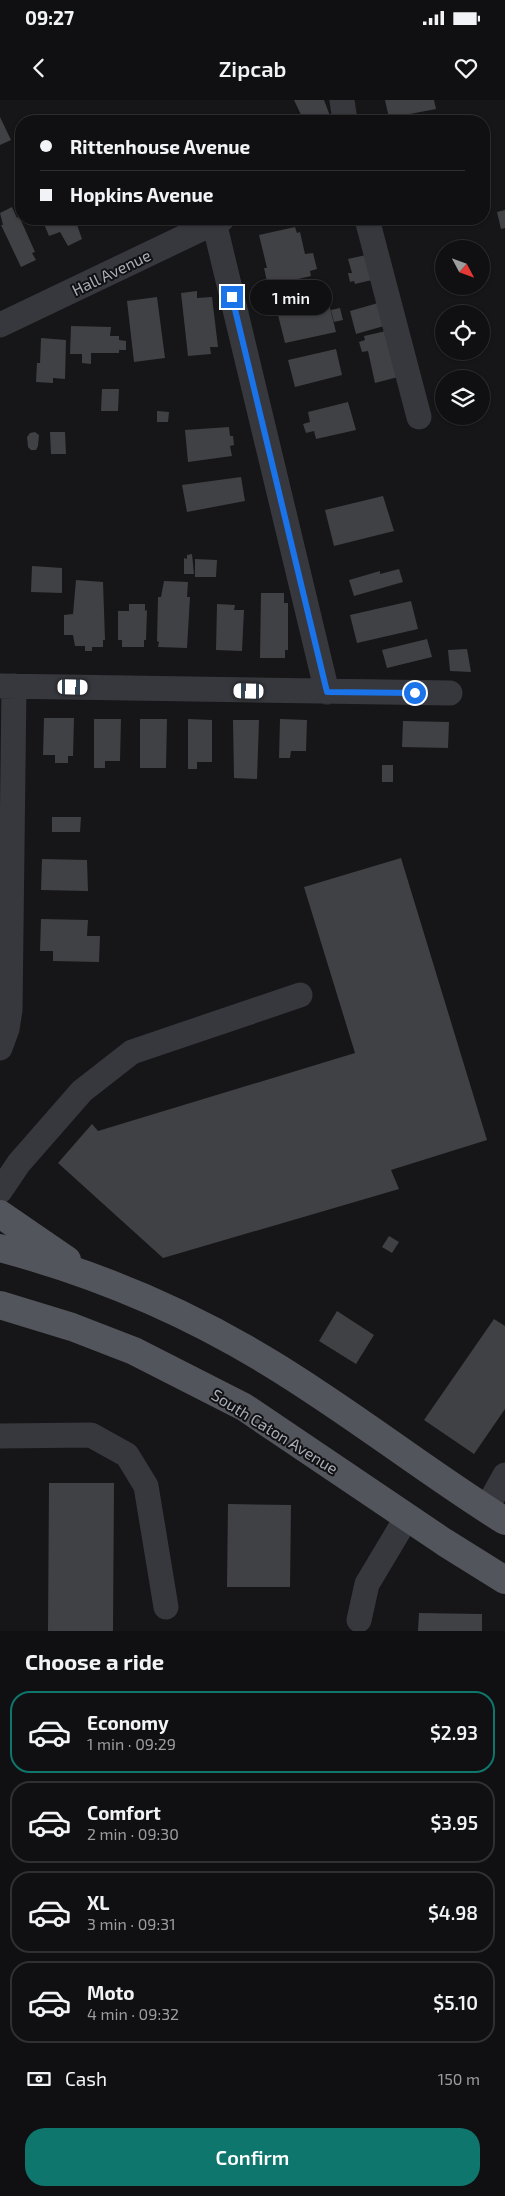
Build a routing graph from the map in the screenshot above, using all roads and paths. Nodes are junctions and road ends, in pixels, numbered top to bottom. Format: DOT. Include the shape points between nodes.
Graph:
graph roads {
  1 [pos="342,100"];
  2 [pos="344,115"];
  3 [pos="208,225"];
  4 [pos="219,225"];
  5 [pos="369,225"];
  6 [pos="0,325"];
  7 [pos="419,417"];
  8 [pos="7,686"];
  9 [pos="327,692"];
  10 [pos="450,694"];
  11 [pos="300,994"];
  12 [pos="0,1048"];
  13 [pos="0,1192"];
  14 [pos="0,1214"];
  15 [pos="0,1248"];
  16 [pos="93,1278"];
  17 [pos="0,1305"];
  18 [pos="0,1436"];
  19 [pos="505,1475"];
  20 [pos="495,1515"];
  21 [pos="406,1517"];
  22 [pos="505,1580"];
  23 [pos="166,1607"];
  24 [pos="359,1620"];
  1 -- 2 [label="street"];
  3 -- 6 [label="street, Hall Avenue"];
  4 -- 9 [label="street"];
  5 -- 7 [label="street"];
  8 -- 9 [label="street"];
  8 -- 12 [label="street" via="10,1010 8,1029"];
  9 -- 10 [label="street"];
  11 -- 13 [label="street" via="132,1052 82,1091 19,1163"];
  14 -- 16 [label="main road"];
  15 -- 16 [label="main road"];
  16 -- 20 [label="main road" via="161,1305 270,1362"];
  17 -- 21 [label="main road, South Caton Avenue" via="125,1348 200,1384 252,1412"];
  18 -- 23 [label="street" via="90,1435 127,1455 146,1486"];
  19 -- 20 [label="street"];
  21 -- 22 [label="main road, South Caton Avenue"];
  21 -- 24 [label="street" via="367,1584"];
}
